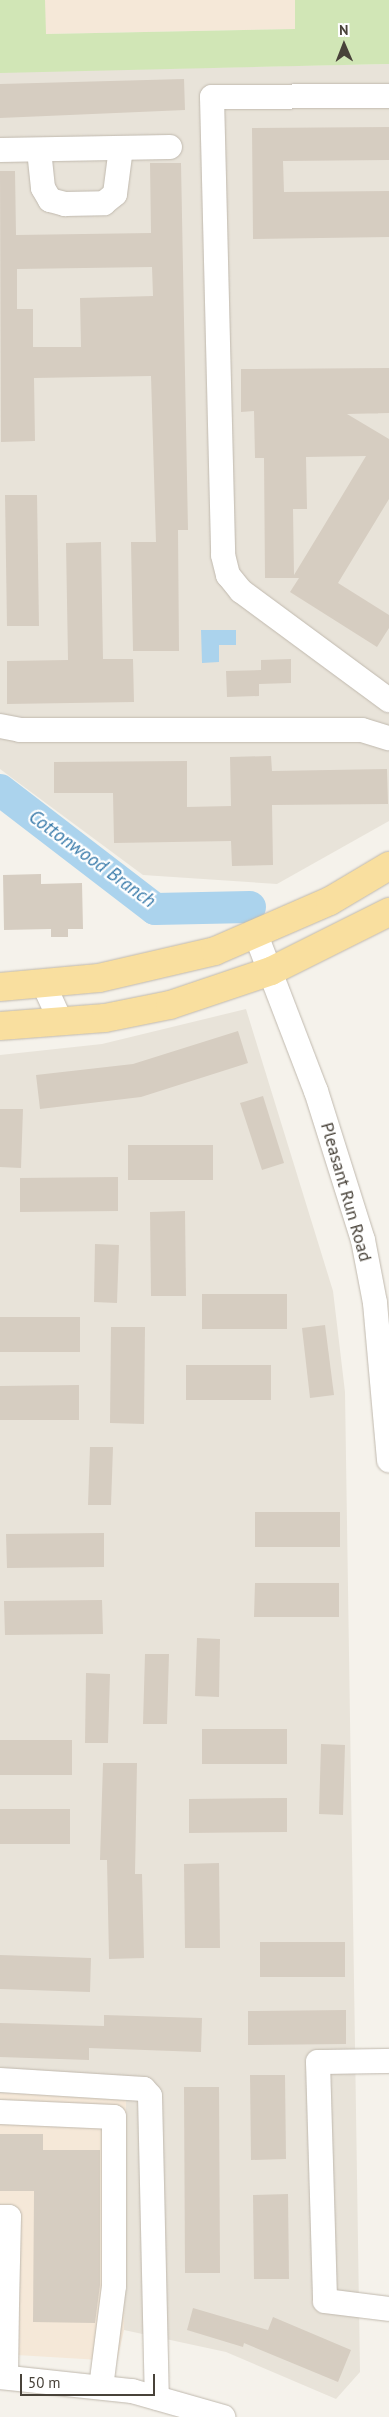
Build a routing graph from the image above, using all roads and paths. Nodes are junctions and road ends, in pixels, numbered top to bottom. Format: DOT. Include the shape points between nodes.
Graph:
graph roads {
  1 [pos="389,96"];
  2 [pos="170,147"];
  3 [pos="121,148"];
  4 [pos="0,150"];
  5 [pos="39,150"];
  6 [pos="389,700"];
  7 [pos="0,726"];
  8 [pos="389,738"];
  9 [pos="389,866"];
  10 [pos="389,912"];
  11 [pos="256,935"];
  12 [pos="271,971"];
  13 [pos="44,985"];
  14 [pos="0,987"];
  15 [pos="61,1022"];
  16 [pos="0,1026"];
  17 [pos="389,1460"];
  18 [pos="389,2061"];
  19 [pos="0,2080"];
  20 [pos="0,2112"];
  21 [pos="0,2216"];
  22 [pos="3,2302"];
  23 [pos="389,2309"];
  24 [pos="3,2377"];
  25 [pos="101,2387"];
  26 [pos="157,2398"];
  27 [pos="223,2417"];
  1 -- 6 [label="street" via="212,97 223,555 228,576 241,591"];
  2 -- 3 [label="street"];
  3 -- 5 [label="street"];
  3 -- 5 [label="street" via="115,194 104,203 65,204 50,200 43,188"];
  4 -- 5 [label="street"];
  7 -- 8 [label="street" via="20,730 362,730"];
  9 -- 11 [label="main road"];
  10 -- 12 [label="main road"];
  11 -- 12 [label="street, Pleasant Run Road"];
  11 -- 13 [label="main road" via="156,968"];
  12 -- 15 [label="main road" via="170,1004"];
  12 -- 17 [label="street, Pleasant Run Road" via="316,1092 362,1240 375,1303"];
  13 -- 14 [label="main road"];
  13 -- 15 [label="street"];
  15 -- 16 [label="main road"];
  18 -- 23 [label="street" via="318,2062 325,2301"];
  19 -- 26 [label="street" via="144,2090 150,2096"];
  20 -- 25 [label="street" via="114,2117 114,2286"];
  21 -- 22 [label="street" via="9,2217"];
  22 -- 24 [label="street"];
  24 -- 25 [label="street"];
  25 -- 26 [label="street"];
  26 -- 27 [label="street"];
}
